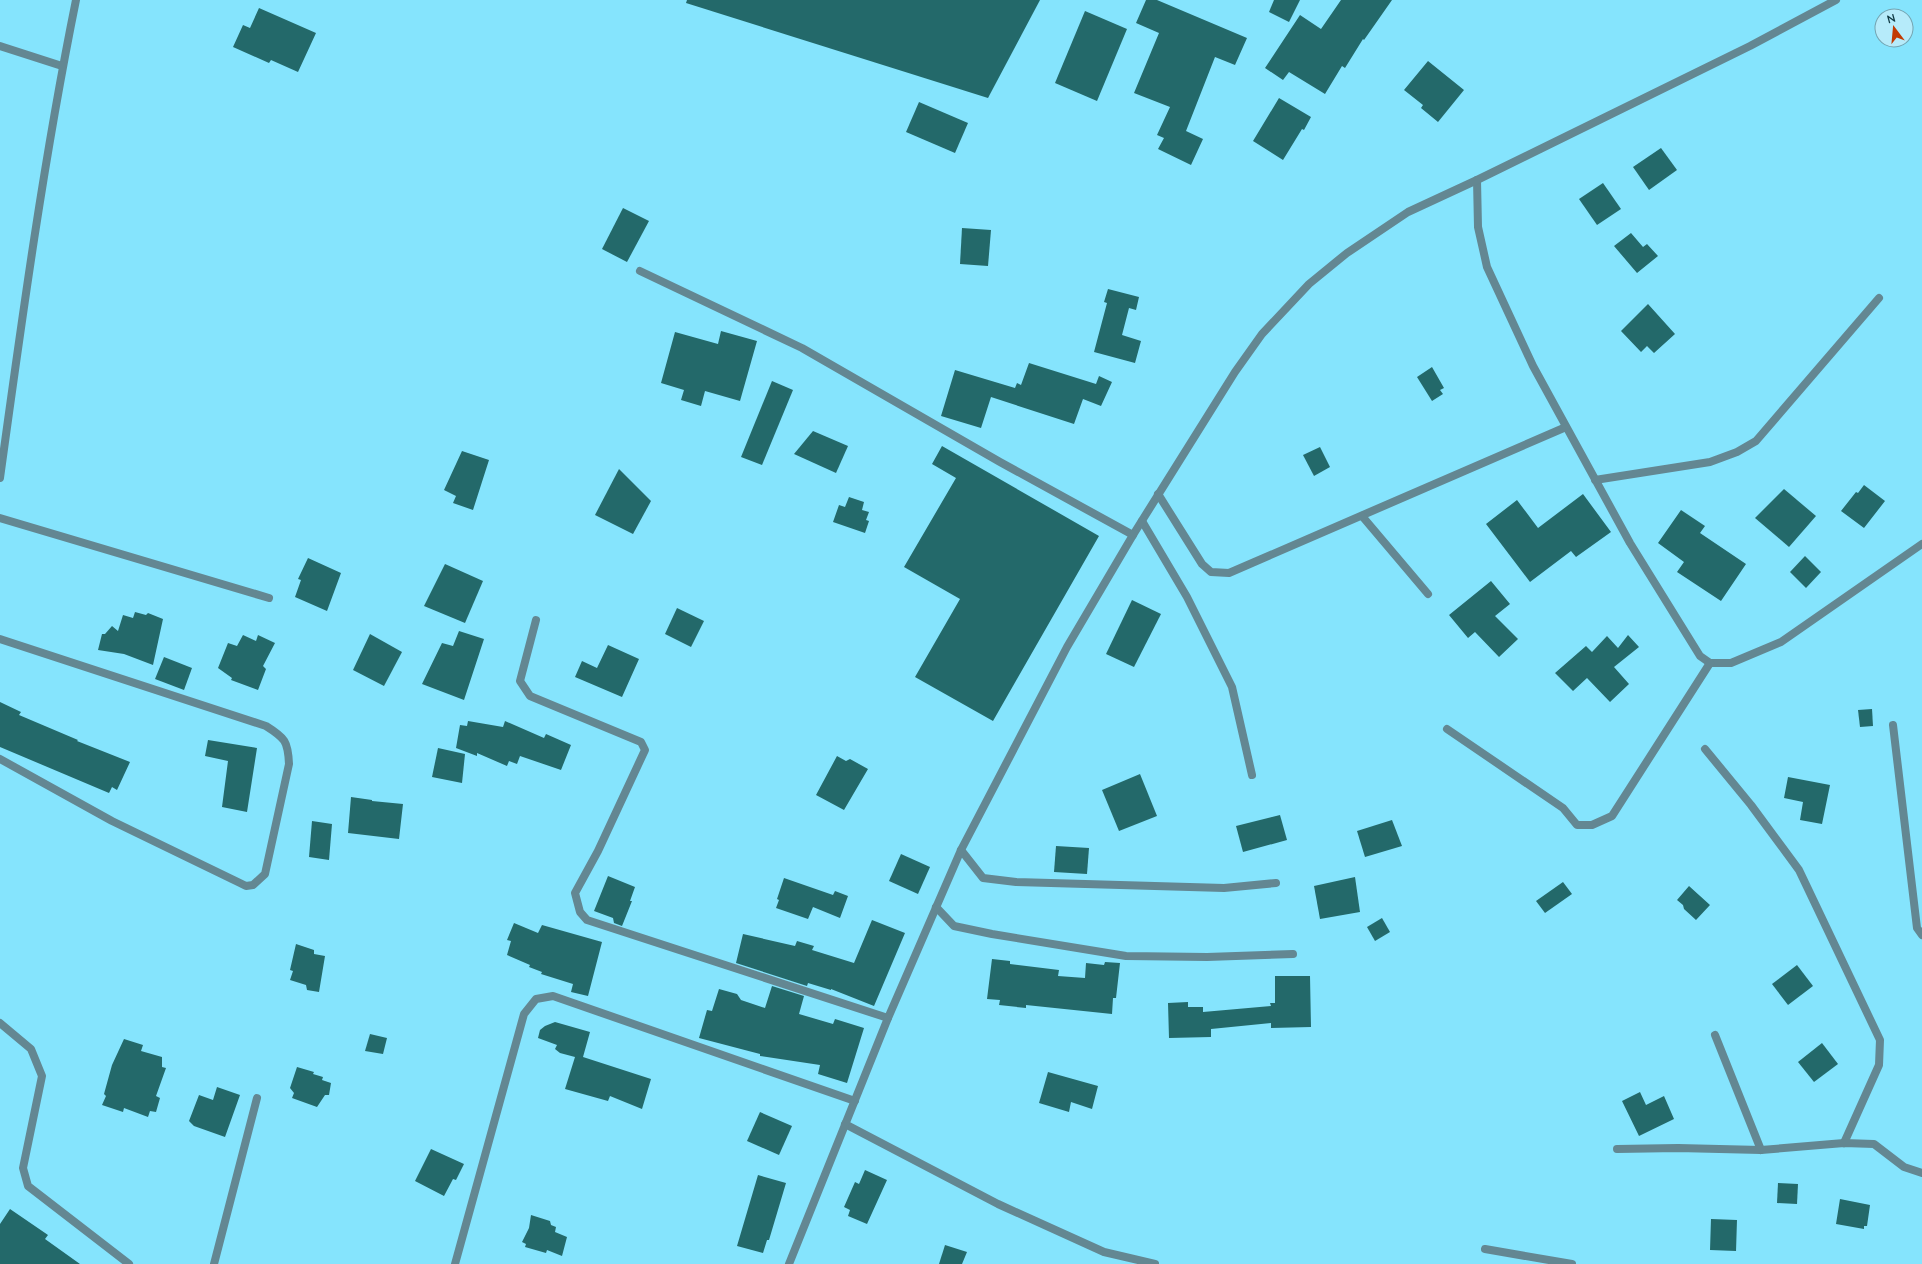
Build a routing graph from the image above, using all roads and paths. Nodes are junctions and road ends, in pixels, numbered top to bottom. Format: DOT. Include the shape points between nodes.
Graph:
graph roads {
  1 [pos="76,0"];
  2 [pos="1836,0"];
  3 [pos="0,46"];
  4 [pos="62,66"];
  5 [pos="1476,180"];
  6 [pos="640,271"];
  7 [pos="1879,298"];
  8 [pos="1566,428"];
  9 [pos="0,478"];
  10 [pos="1595,480"];
  11 [pos="1158,494"];
  12 [pos="1362,516"];
  13 [pos="0,518"];
  14 [pos="1142,521"];
  15 [pos="1133,535"];
  16 [pos="1922,544"];
  17 [pos="1428,594"];
  18 [pos="269,598"];
  19 [pos="536,620"];
  20 [pos="0,639"];
  21 [pos="1710,663"];
  22 [pos="1893,725"];
  23 [pos="1446,729"];
  24 [pos="1705,749"];
  25 [pos="0,759"];
  26 [pos="1252,775"];
  27 [pos="961,850"];
  28 [pos="1276,883"];
  29 [pos="936,907"];
  30 [pos="1922,935"];
  31 [pos="1293,954"];
  32 [pos="888,1018"];
  33 [pos="0,1023"];
  34 [pos="1715,1035"];
  35 [pos="257,1098"];
  36 [pos="855,1101"];
  37 [pos="846,1124"];
  38 [pos="1844,1142"];
  39 [pos="1617,1149"];
  40 [pos="1761,1150"];
  41 [pos="1922,1174"];
  42 [pos="1485,1249"];
  43 [pos="129,1264"];
  44 [pos="214,1264"];
  45 [pos="455,1264"];
  46 [pos="789,1264"];
  47 [pos="1155,1264"];
  48 [pos="1572,1264"];
  1 -- 4 [label="street"];
  2 -- 5 [label="street" via="1750,46"];
  3 -- 4 [label="street"];
  4 -- 9 [label="street"];
  5 -- 8 [label="street" via="1478,227 1487,267 1533,366"];
  5 -- 11 [label="street" via="1408,212 1347,253 1309,284 1278,316 1235,372"];
  6 -- 15 [label="street" via="802,348"];
  7 -- 10 [label="street" via="1756,441 1737,452 1710,462"];
  8 -- 10 [label="street"];
  8 -- 12 [label="street"];
  10 -- 21 [label="street" via="1630,544 1700,656"];
  11 -- 12 [label="street" via="1202,564 1211,572 1229,573"];
  11 -- 14 [label="street"];
  12 -- 17 [label="street"];
  13 -- 18 [label="street"];
  14 -- 15 [label="street"];
  14 -- 26 [label="street" via="1187,597 1232,687"];
  15 -- 27 [label="street" via="1067,647"];
  16 -- 21 [label="street" via="1781,642 1731,663"];
  19 -- 32 [label="street" via="520,681 530,696 641,742 645,750 598,851 575,893 580,912 587,920"];
  20 -- 25 [label="street" via="266,726 281,736 288,746 289,764 265,874 253,886 246,886 112,821"];
  21 -- 23 [label="street" via="1612,816 1592,825 1576,825 1563,808"];
  22 -- 30 [label="street" via="1917,928"];
  24 -- 38 [label="street" via="1799,870 1880,1040 1879,1064"];
  27 -- 28 [label="street" via="983,878 1016,882 1224,888"];
  27 -- 29 [label="street"];
  29 -- 31 [label="street" via="954,926 1126,956"];
  29 -- 32 [label="street"];
  32 -- 36 [label="street"];
  33 -- 43 [label="street" via="31,1049 42,1076 22,1168 28,1186"];
  34 -- 40 [label="street"];
  35 -- 44 [label="street"];
  36 -- 37 [label="street"];
  36 -- 45 [label="street" via="553,996 536,999 524,1014"];
  37 -- 46 [label="street"];
  37 -- 47 [label="street" via="998,1204 1104,1252"];
  38 -- 40 [label="street"];
  38 -- 41 [label="street" via="1874,1144 1904,1167"];
  39 -- 40 [label="street"];
  42 -- 48 [label="street"];
}
